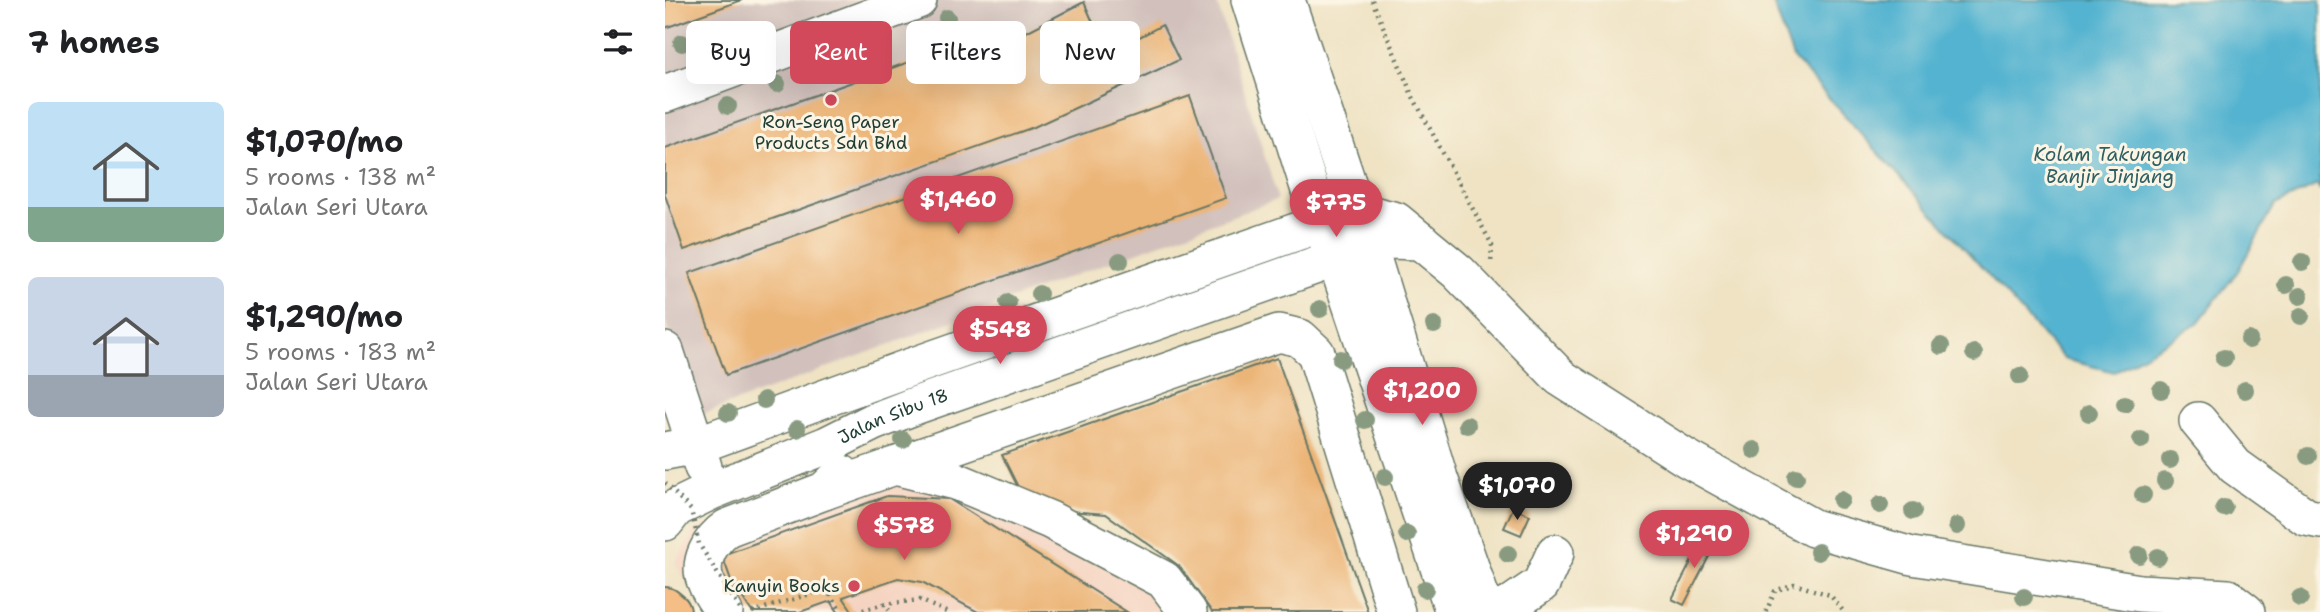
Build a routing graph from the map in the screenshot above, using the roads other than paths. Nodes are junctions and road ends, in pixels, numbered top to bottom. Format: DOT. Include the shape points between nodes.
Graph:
graph roads {
  1 [pos="918,0"];
  2 [pos="1250,0"];
  3 [pos="1286,0"];
  4 [pos="665,94"];
  5 [pos="1356,211"];
  6 [pos="1320,222"];
  7 [pos="1421,242"];
  8 [pos="1353,253"];
  9 [pos="665,351"];
  10 [pos="918,405"];
  11 [pos="2198,421"];
  12 [pos="681,448"];
  13 [pos="895,466"];
  14 [pos="711,491"];
  15 [pos="824,491"];
  16 [pos="2320,520"];
  17 [pos="665,522"];
  18 [pos="1555,553"];
  19 [pos="665,607"];
  20 [pos="671,612"];
  21 [pos="724,612"];
  22 [pos="1188,612"];
  23 [pos="1396,612"];
  24 [pos="1454,612"];
  25 [pos="1486,612"];
  26 [pos="1500,612"];
  27 [pos="2246,612"];
  1 -- 4 [label="street"];
  2 -- 6 [label="street"];
  3 -- 5 [label="street"];
  5 -- 6 [label="street"];
  5 -- 7 [label="street" via="1396,221"];
  5 -- 8 [label="street"];
  6 -- 8 [label="street"];
  6 -- 12 [label="street"];
  7 -- 8 [label="street, Jalan Sibu 18" via="1388,240"];
  7 -- 27 [label="street" via="1458,272 1561,378 1686,458 1813,528 1912,556 2140,593 2228,598"];
  8 -- 10 [label="street, Jalan Sibu 18"];
  8 -- 24 [label="street"];
  8 -- 25 [label="street"];
  9 -- 12 [label="street"];
  10 -- 14 [label="street, Jalan Sibu 18"];
  10 -- 15 [label="street"];
  11 -- 16 [label="street" via="2235,466 2306,517"];
  12 -- 14 [label="street"];
  13 -- 15 [label="street"];
  13 -- 22 [label="street" via="956,481 1051,520 1164,580"];
  13 -- 23 [label="street" via="1279,333 1300,338 1316,353"];
  14 -- 17 [label="street, Jalan Sibu 18" via="676,508"];
  15 -- 21 [label="street" via="727,528 715,537 703,572"];
  18 -- 26 [label="street" via="1541,584"];
  19 -- 20 [label="highway"];
}
